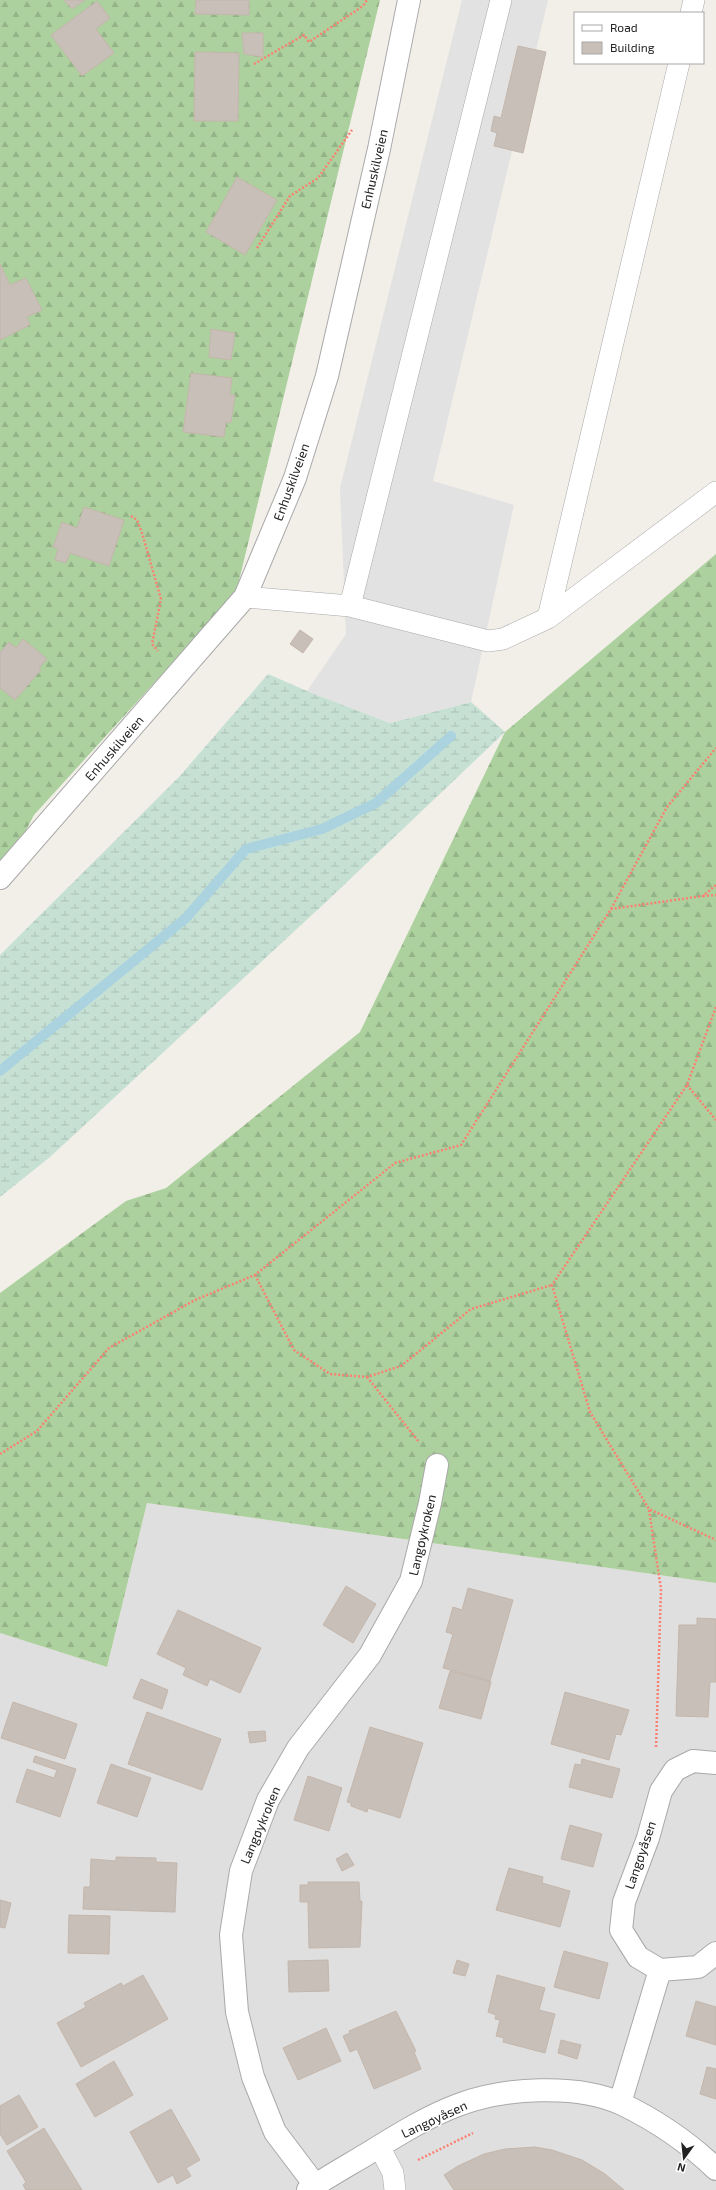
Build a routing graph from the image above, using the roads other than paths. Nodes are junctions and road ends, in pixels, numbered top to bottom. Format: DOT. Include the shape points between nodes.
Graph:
graph roads {
  1 [pos="409,0"];
  2 [pos="501,0"];
  3 [pos="694,0"];
  4 [pos="691,12"];
  5 [pos="679,64"];
  6 [pos="716,492"];
  7 [pos="245,597"];
  8 [pos="350,606"];
  9 [pos="548,618"];
  10 [pos="0,878"];
  11 [pos="437,1464"];
  12 [pos="716,1763"];
  13 [pos="716,1953"];
  14 [pos="660,1970"];
  15 [pos="620,2104"];
  16 [pos="379,2146"];
  17 [pos="716,2169"];
  18 [pos="394,2182"];
  19 [pos="311,2188"];
  1 -- 7 [label="street, Enhuskilveien" via="386,115 327,376 295,478"];
  2 -- 8 [label="lane"];
  3 -- 4 [label="lane"];
  5 -- 9 [label="lane"];
  6 -- 9 [label="lane"];
  7 -- 8 [label="lane"];
  7 -- 10 [label="street, Enhuskilveien"];
  8 -- 9 [label="lane" via="488,640 503,639"];
  11 -- 19 [label="street, Langøykroken" via="411,1581 370,1655 298,1748 268,1800 241,1871 231,1935 237,2012 253,2077 275,2132"];
  12 -- 14 [label="street, Langøyåsen" via="692,1761 675,1770 661,1791 648,1838 624,1902 621,1930 638,1957"];
  13 -- 14 [label="street" via="698,1967"];
  14 -- 15 [label="street"];
  15 -- 16 [label="street, Langøyåsen" via="554,2090 520,2090 458,2105"];
  15 -- 17 [label="street, Langøyåsen" via="669,2130 693,2147"];
  16 -- 18 [label="lane"];
  16 -- 19 [label="street, Langøyåsen"];
}
